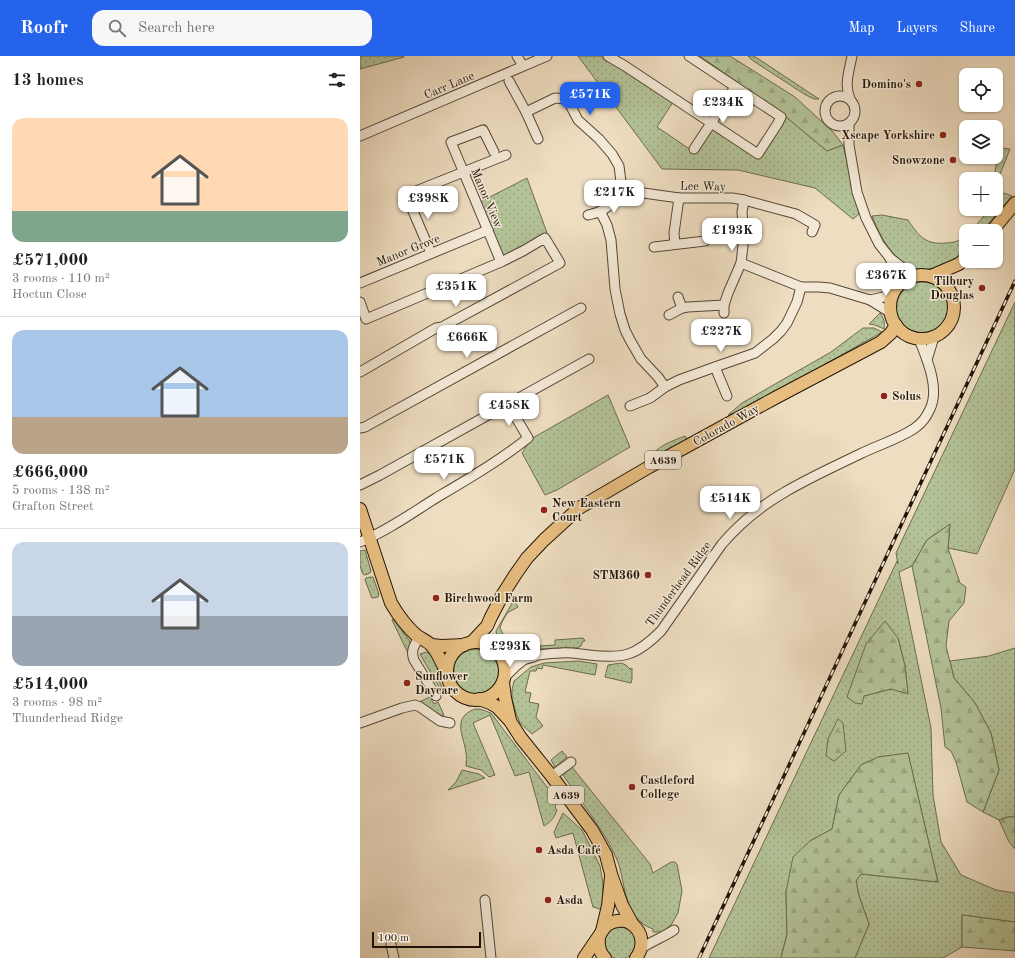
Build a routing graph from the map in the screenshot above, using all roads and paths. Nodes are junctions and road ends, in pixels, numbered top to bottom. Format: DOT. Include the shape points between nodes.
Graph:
graph roads {
  1 [pos="517,56"];
  2 [pos="547,56"];
  3 [pos="608,56"];
  4 [pos="689,56"];
  5 [pos="852,56"];
  6 [pos="523,66"];
  7 [pos="509,80"];
  8 [pos="847,80"];
  9 [pos="735,87"];
  10 [pos="588,88"];
  11 [pos="833,97"];
  12 [pos="567,99"];
  13 [pos="850,99"];
  14 [pos="526,112"];
  15 [pos="712,123"];
  16 [pos="849,124"];
  17 [pos="837,126"];
  18 [pos="360,136"];
  19 [pos="538,139"];
  20 [pos="849,144"];
  21 [pos="694,149"];
  22 [pos="494,152"];
  23 [pos="506,155"];
  24 [pos="464,172"];
  25 [pos="622,190"];
  26 [pos="679,198"];
  27 [pos="744,200"];
  28 [pos="1015,202"];
  29 [pos="600,211"];
  30 [pos="588,215"];
  31 [pos="998,224"];
  32 [pos="488,230"];
  33 [pos="812,232"];
  34 [pos="705,241"];
  35 [pos="674,244"];
  36 [pos="654,247"];
  37 [pos="431,254"];
  38 [pos="890,258"];
  39 [pos="501,262"];
  40 [pos="741,263"];
  41 [pos="959,263"];
  42 [pos="959,268"];
  43 [pos="915,276"];
  44 [pos="931,276"];
  45 [pos="360,282"];
  46 [pos="801,287"];
  47 [pos="950,290"];
  48 [pos="894,293"];
  49 [pos="678,297"];
  50 [pos="870,300"];
  51 [pos="360,302"];
  52 [pos="581,308"];
  53 [pos="682,308"];
  54 [pos="891,313"];
  55 [pos="669,315"];
  56 [pos="896,325"];
  57 [pos="934,337"];
  58 [pos="916,339"];
  59 [pos="881,342"];
  60 [pos="589,360"];
  61 [pos="928,360"];
  62 [pos="715,367"];
  63 [pos="360,372"];
  64 [pos="665,387"];
  65 [pos="727,396"];
  66 [pos="508,404"];
  67 [pos="630,406"];
  68 [pos="360,428"];
  69 [pos="360,485"];
  70 [pos="360,509"];
  71 [pos="365,540"];
  72 [pos="487,626"];
  73 [pos="419,637"];
  74 [pos="468,643"];
  75 [pos="431,645"];
  76 [pos="497,651"];
  77 [pos="525,659"];
  78 [pos="448,676"];
  79 [pos="503,680"];
  80 [pos="436,696"];
  81 [pos="479,699"];
  82 [pos="510,721"];
  83 [pos="360,723"];
  84 [pos="450,723"];
  85 [pos="571,762"];
  86 [pos="556,773"];
  87 [pos="611,874"];
  88 [pos="485,900"];
  89 [pos="633,925"];
  90 [pos="674,930"];
  91 [pos="601,933"];
  92 [pos="641,936"];
  93 [pos="658,939"];
  94 [pos="391,945"];
  95 [pos="639,953"];
  96 [pos="394,958"];
  97 [pos="491,958"];
  98 [pos="584,958"];
  99 [pos="595,958"];
  100 [pos="598,958"];
  101 [pos="605,958"];
  1 -- 6 [label="street"];
  2 -- 6 [label="street, Carr Lane"];
  3 -- 15 [label="street"];
  4 -- 9 [label="street"];
  5 -- 8 [label="street"];
  6 -- 18 [label="street, Carr Lane"];
  7 -- 14 [label="street"];
  8 -- 11 [label="street"];
  8 -- 13 [label="street"];
  9 -- 15 [label="street"];
  9 -- 15 [label="street" via="781,118 778,123 758,154"];
  10 -- 12 [label="street"];
  11 -- 13 [label="street" via="842,95"];
  11 -- 17 [label="street" via="825,106 824,113 828,121"];
  12 -- 14 [label="street" via="555,98"];
  12 -- 25 [label="street" via="578,120 612,154 619,166"];
  13 -- 16 [label="street" via="856,110"];
  14 -- 19 [label="street"];
  15 -- 21 [label="street"];
  16 -- 17 [label="street"];
  16 -- 20 [label="street"];
  17 -- 20 [label="street"];
  20 -- 38 [label="street" via="857,192 866,218 879,244"];
  22 -- 24 [label="street, Manor View" via="483,130 451,142"];
  23 -- 24 [label="street"];
  24 -- 32 [label="street, Manor View"];
  24 -- 37 [label="street" via="406,195"];
  25 -- 26 [label="street, Lee Way"];
  25 -- 29 [label="street"];
  26 -- 27 [label="street, Lee Way"];
  26 -- 35 [label="street"];
  27 -- 33 [label="street, Lee Way" via="796,214 815,224"];
  27 -- 40 [label="street"];
  28 -- 31 [label="main road"];
  29 -- 30 [label="street"];
  29 -- 64 [label="street" via="611,240 615,289 625,330 641,359"];
  32 -- 37 [label="street, Manor Grove"];
  32 -- 39 [label="street, Manor View"];
  34 -- 35 [label="street"];
  35 -- 36 [label="street"];
  37 -- 45 [label="street, Manor Grove"];
  38 -- 43 [label="street"];
  38 -- 48 [label="street" via="896,280"];
  39 -- 51 [label="street" via="366,319"];
  39 -- 63 [label="street" via="545,238 560,263 436,328"];
  40 -- 46 [label="street"];
  40 -- 53 [label="street" via="724,309 695,306"];
  41 -- 44 [label="main road"];
  42 -- 47 [label="main road" via="952,279"];
  43 -- 44 [label="main road"];
  43 -- 48 [label="main road" via="902,282"];
  44 -- 47 [label="main road"];
  46 -- 50 [label="street" via="830,288"];
  46 -- 62 [label="street" via="787,323 773,340 755,353"];
  47 -- 57 [label="main road" via="955,308 953,317 949,326"];
  48 -- 50 [label="street"];
  48 -- 54 [label="main road" via="890,304"];
  49 -- 53 [label="street"];
  50 -- 54 [label="street"];
  52 -- 68 [label="street"];
  53 -- 55 [label="street"];
  54 -- 56 [label="main road"];
  56 -- 58 [label="main road" via="908,336"];
  56 -- 59 [label="main road, Colorado Way / A639" via="891,334"];
  57 -- 58 [label="main road, A639"];
  57 -- 61 [label="street, Thunderhead Ridge"];
  58 -- 59 [label="main road, Colorado Way / A639" via="900,338"];
  58 -- 61 [label="street, Thunderhead Ridge"];
  59 -- 72 [label="main road, Colorado Way / A639" via="774,398 579,508 527,558 503,594"];
  60 -- 66 [label="street"];
  61 -- 77 [label="street, Thunderhead Ridge" via="934,397 925,419 906,434 816,475 756,511 722,544 661,631 649,643 625,655 611,657 560,653"];
  62 -- 64 [label="street"];
  62 -- 65 [label="street"];
  64 -- 67 [label="street" via="650,398"];
  66 -- 69 [label="street"];
  66 -- 71 [label="street" via="528,438 510,453"];
  70 -- 71 [label="main road"];
  71 -- 73 [label="main road" via="391,603 399,616"];
  72 -- 74 [label="main road, Colorado Way / A639"];
  72 -- 76 [label="main road" via="489,637"];
  73 -- 75 [label="main road"];
  73 -- 80 [label="street" via="412,655"];
  74 -- 75 [label="main road"];
  74 -- 76 [label="main road" via="488,644"];
  74 -- 78 [label="main road" via="456,650 451,658"];
  75 -- 78 [label="main road"];
  76 -- 77 [label="street, Thunderhead Ridge"];
  76 -- 79 [label="main road" via="504,662"];
  77 -- 79 [label="street, Thunderhead Ridge"];
  78 -- 81 [label="main road" via="452,686 461,695"];
  79 -- 81 [label="main road" via="493,694"];
  79 -- 82 [label="main road, A639"];
  81 -- 82 [label="main road, A639" via="497,707"];
  82 -- 87 [label="main road, A639" via="592,830 606,855"];
  83 -- 84 [label="street" via="415,705 440,721"];
  85 -- 86 [label="street"];
  87 -- 89 [label="main road, A639" via="622,905"];
  87 -- 91 [label="main road, A639" via="608,906"];
  88 -- 97 [label="street"];
  89 -- 91 [label="main road, A639" via="621,921 612,923"];
  89 -- 92 [label="main road, A639"];
  90 -- 93 [label="street"];
  91 -- 98 [label="main road, A639"];
  91 -- 101 [label="main road, A639" via="598,943"];
  92 -- 93 [label="street"];
  92 -- 95 [label="main road"];
  93 -- 95 [label="street"];
  94 -- 96 [label="street"];
  99 -- 100 [label="main road"];
}
